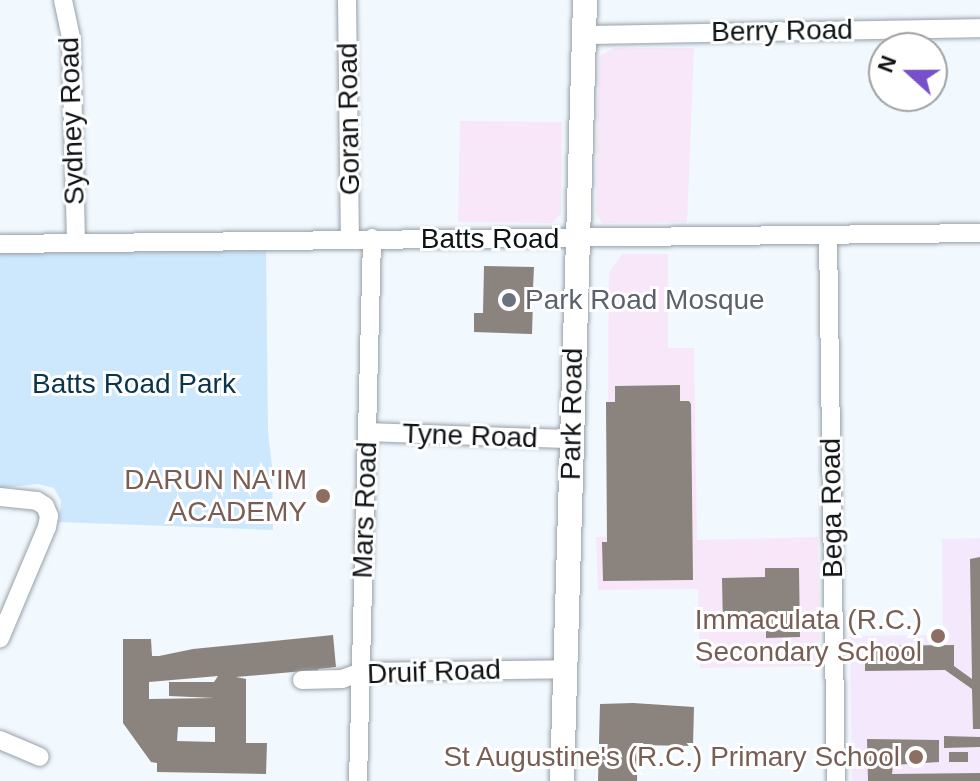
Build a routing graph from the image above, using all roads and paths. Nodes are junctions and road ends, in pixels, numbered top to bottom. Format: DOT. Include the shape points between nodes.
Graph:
graph roads {
  1 [pos="63,0"];
  2 [pos="347,0"];
  3 [pos="585,0"];
  4 [pos="980,28"];
  5 [pos="584,35"];
  6 [pos="980,233"];
  7 [pos="828,235"];
  8 [pos="372,238"];
  9 [pos="350,239"];
  10 [pos="577,239"];
  11 [pos="76,243"];
  12 [pos="0,244"];
  13 [pos="367,432"];
  14 [pos="572,439"];
  15 [pos="0,497"];
  16 [pos="0,638"];
  17 [pos="566,669"];
  18 [pos="361,672"];
  19 [pos="302,680"];
  20 [pos="0,740"];
  21 [pos="40,757"];
  22 [pos="358,781"];
  23 [pos="562,781"];
  24 [pos="836,781"];
  1 -- 11 [label="street, Sydney Road" via="71,37"];
  2 -- 9 [label="street, Goran Road"];
  3 -- 5 [label="street, Park Road"];
  4 -- 5 [label="street, Berry Road"];
  5 -- 10 [label="street, Park Road"];
  6 -- 7 [label="street, Batts Road"];
  7 -- 10 [label="street, Batts Road"];
  7 -- 24 [label="street, Bega Road"];
  8 -- 9 [label="street, Batts Road"];
  8 -- 10 [label="street, Batts Road"];
  8 -- 13 [label="street, Mars Road"];
  9 -- 11 [label="street, Batts Road"];
  10 -- 14 [label="street, Park Road"];
  11 -- 12 [label="street, Batts Road"];
  13 -- 14 [label="street, Tyne Road"];
  13 -- 18 [label="street, Mars Road"];
  14 -- 17 [label="street, Park Road"];
  15 -- 16 [label="street" via="31,499 45,506 47,527"];
  17 -- 18 [label="street, Druif Road"];
  17 -- 23 [label="street, Park Road"];
  18 -- 19 [label="street, Druif Road" via="342,679"];
  18 -- 22 [label="street, Mars Road"];
  20 -- 21 [label="street"];
}
